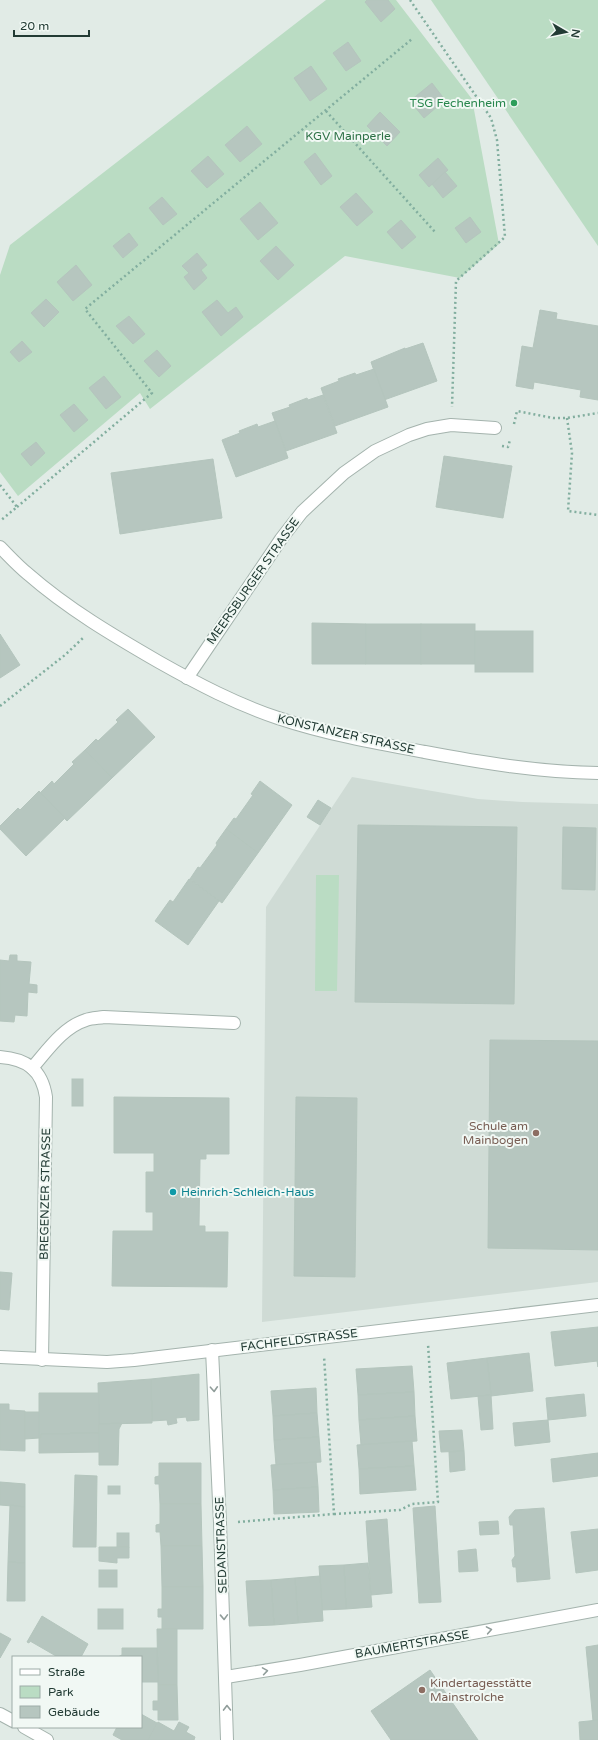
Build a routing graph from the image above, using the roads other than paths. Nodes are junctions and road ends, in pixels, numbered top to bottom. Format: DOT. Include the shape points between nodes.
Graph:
graph roads {
  1 [pos="495,428"];
  2 [pos="0,547"];
  3 [pos="187,678"];
  4 [pos="598,773"];
  5 [pos="234,1023"];
  6 [pos="0,1057"];
  7 [pos="32,1068"];
  8 [pos="598,1305"];
  9 [pos="212,1350"];
  10 [pos="0,1357"];
  11 [pos="42,1360"];
  12 [pos="598,1610"];
  13 [pos="226,1677"];
  14 [pos="0,1714"];
  15 [pos="12,1720"];
  16 [pos="26,1728"];
  17 [pos="47,1740"];
  18 [pos="227,1740"];
  1 -- 3 [label="street, MEERSBURGER STRASSE" via="442,425 375,450 363,458 302,512"];
  2 -- 3 [label="street, KONSTANZER STRASSE" via="28,574 78,612"];
  3 -- 4 [label="street, KONSTANZER STRASSE" via="242,705 324,731 487,764"];
  5 -- 7 [label="street" via="104,1017 86,1020 58,1038"];
  6 -- 7 [label="street, BREGENZER STRASSE" via="21,1060"];
  7 -- 11 [label="street, BREGENZER STRASSE" via="39,1075 44,1087 47,1113"];
  8 -- 9 [label="street, FACHFELDSTRASSE"];
  9 -- 11 [label="street, FACHFELDSTRASSE" via="107,1362"];
  9 -- 13 [label="street, SEDANSTRASSE, one-way"];
  10 -- 11 [label="street, FACHFELDSTRASSE"];
  13 -- 12 [label="street, BAUMERTSTRASSE, one-way"];
  18 -- 13 [label="street, SEDANSTRASSE, one-way"];
  14 -- 15 [label="street"];
  16 -- 17 [label="street"];
}
